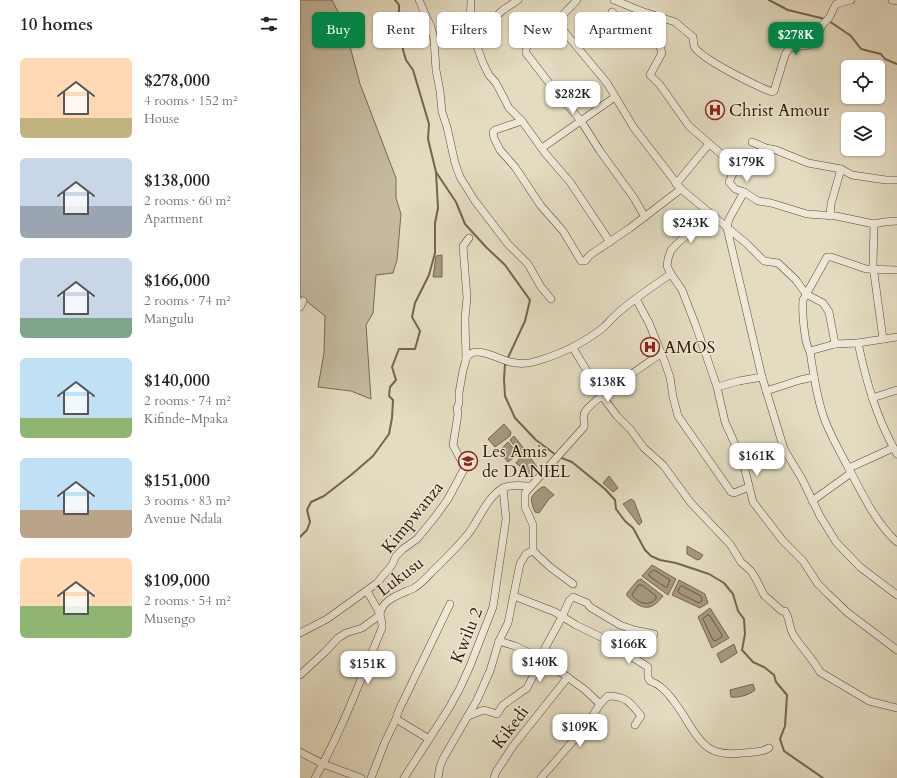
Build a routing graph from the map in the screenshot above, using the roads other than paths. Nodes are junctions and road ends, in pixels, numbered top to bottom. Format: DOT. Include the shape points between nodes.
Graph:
graph roads {
  1 [pos="419,0"];
  2 [pos="471,0"];
  3 [pos="518,0"];
  4 [pos="577,0"];
  5 [pos="614,0"];
  6 [pos="851,0"];
  7 [pos="892,0"];
  8 [pos="897,1"];
  9 [pos="471,12"];
  10 [pos="501,12"];
  11 [pos="566,12"];
  12 [pos="567,35"];
  13 [pos="478,48"];
  14 [pos="526,48"];
  15 [pos="660,48"];
  16 [pos="615,98"];
  17 [pos="522,121"];
  18 [pos="581,121"];
  19 [pos="752,142"];
  20 [pos="709,144"];
  21 [pos="542,148"];
  22 [pos="841,169"];
  23 [pos="897,180"];
  24 [pos="676,184"];
  25 [pos="681,189"];
  26 [pos="744,192"];
  27 [pos="712,215"];
  28 [pos="830,216"];
  29 [pos="645,217"];
  30 [pos="897,221"];
  31 [pos="874,224"];
  32 [pos="727,228"];
  33 [pos="469,238"];
  34 [pos="610,242"];
  35 [pos="874,269"];
  36 [pos="897,270"];
  37 [pos="671,274"];
  38 [pos="806,294"];
  39 [pos="551,299"];
  40 [pos="636,299"];
  41 [pos="897,337"];
  42 [pos="882,339"];
  43 [pos="858,343"];
  44 [pos="835,344"];
  45 [pos="573,348"];
  46 [pos="810,351"];
  47 [pos="662,353"];
  48 [pos="466,360"];
  49 [pos="762,377"];
  50 [pos="814,377"];
  51 [pos="717,386"];
  52 [pos="897,390"];
  53 [pos="766,391"];
  54 [pos="602,396"];
  55 [pos="872,398"];
  56 [pos="895,451"];
  57 [pos="850,471"];
  58 [pos="530,486"];
  59 [pos="749,487"];
  60 [pos="503,488"];
  61 [pos="812,501"];
  62 [pos="897,542"];
  63 [pos="533,551"];
  64 [pos="573,584"];
  65 [pos="366,591"];
  66 [pos="897,595"];
  67 [pos="514,596"];
  68 [pos="450,604"];
  69 [pos="380,615"];
  70 [pos="562,618"];
  71 [pos="300,634"];
  72 [pos="654,634"];
  73 [pos="499,641"];
  74 [pos="897,650"];
  75 [pos="542,659"];
  76 [pos="300,675"];
  77 [pos="568,677"];
  78 [pos="600,704"];
  79 [pos="897,708"];
  80 [pos="468,716"];
  81 [pos="396,719"];
  82 [pos="635,725"];
  83 [pos="429,739"];
  84 [pos="769,748"];
  85 [pos="300,752"];
  86 [pos="323,764"];
  87 [pos="315,778"];
  88 [pos="361,778"];
  89 [pos="371,778"];
  90 [pos="404,778"];
  91 [pos="438,778"];
  92 [pos="494,778"];
  93 [pos="541,778"];
  1 -- 39 [label="street" via="434,39 442,112 460,177 508,244 528,264"];
  2 -- 9 [label="street"];
  3 -- 10 [label="street"];
  4 -- 11 [label="street"];
  5 -- 6 [label="street" via="675,22 694,37 694,46 698,51 743,79 772,92 787,50 812,43 836,4"];
  7 -- 8 [label="street"];
  12 -- 16 [label="street" via="607,83"];
  13 -- 17 [label="street" via="489,75 509,108"];
  14 -- 18 [label="street" via="526,53"];
  15 -- 20 [label="street" via="662,52 650,75 660,85 688,126"];
  16 -- 18 [label="street"];
  16 -- 24 [label="street"];
  17 -- 21 [label="street"];
  17 -- 34 [label="street" via="495,130 494,138 541,206 567,236 580,260 585,261"];
  18 -- 21 [label="street"];
  18 -- 29 [label="street"];
  19 -- 22 [label="street" via="808,163"];
  20 -- 24 [label="street"];
  20 -- 26 [label="street" via="736,167 730,184"];
  21 -- 34 [label="street" via="570,182"];
  22 -- 23 [label="street" via="852,175"];
  22 -- 28 [label="street"];
  24 -- 25 [label="street"];
  25 -- 27 [label="street"];
  25 -- 29 [label="street"];
  26 -- 28 [label="street" via="758,201 807,214"];
  26 -- 32 [label="street" via="729,219"];
  27 -- 32 [label="street"];
  27 -- 37 [label="street" via="671,250 667,263"];
  28 -- 31 [label="street"];
  29 -- 34 [label="street"];
  30 -- 31 [label="street"];
  31 -- 35 [label="street"];
  32 -- 38 [label="street" via="764,260 778,264 796,280"];
  32 -- 49 [label="street"];
  33 -- 48 [label="street, Kimpwanza" via="463,246"];
  35 -- 36 [label="street"];
  35 -- 38 [label="street" via="866,269 829,257"];
  35 -- 42 [label="street"];
  37 -- 40 [label="street"];
  37 -- 51 [label="street" via="685,296"];
  38 -- 44 [label="street" via="823,303 830,312"];
  38 -- 46 [label="street" via="802,306 805,337"];
  40 -- 45 [label="street"];
  40 -- 47 [label="street"];
  41 -- 42 [label="street"];
  42 -- 43 [label="street"];
  43 -- 44 [label="street"];
  43 -- 55 [label="street"];
  44 -- 46 [label="street"];
  45 -- 48 [label="street" via="524,364 483,352 472,352"];
  45 -- 54 [label="street"];
  46 -- 50 [label="street"];
  47 -- 54 [label="street"];
  47 -- 59 [label="street" via="678,416 731,492"];
  48 -- 65 [label="street, Kimpwanza" via="453,445 465,468 436,517 417,539 396,556 377,583"];
  49 -- 51 [label="street"];
  49 -- 53 [label="street"];
  50 -- 53 [label="street"];
  50 -- 57 [label="street" via="823,414 833,440"];
  51 -- 59 [label="street" via="725,422 743,462"];
  52 -- 55 [label="street"];
  53 -- 61 [label="street" via="784,449"];
  54 -- 58 [label="street" via="586,410 583,416 584,427"];
  54 -- 79 [label="street" via="644,448 663,465 691,503 730,544 751,571 764,596 785,611 793,634 820,672 869,701"];
  55 -- 56 [label="street"];
  56 -- 57 [label="street"];
  57 -- 61 [label="street"];
  57 -- 62 [label="street" via="871,509"];
  58 -- 60 [label="street"];
  58 -- 63 [label="street" via="525,493 525,505 532,522"];
  59 -- 74 [label="street" via="753,502 783,541 803,561 818,584 848,613"];
  60 -- 69 [label="street, Lukusu" via="496,493 469,533 444,560 414,587 387,602"];
  60 -- 83 [label="street, Kwilu 2" via="506,519 493,608 460,688"];
  61 -- 66 [label="street" via="836,542 845,552 860,567"];
  63 -- 64 [label="street"];
  63 -- 67 [label="street" via="526,554 520,564"];
  65 -- 69 [label="street"];
  65 -- 71 [label="street, Kimpwanza" via="327,619"];
  67 -- 70 [label="street" via="548,609"];
  67 -- 73 [label="street" via="508,623"];
  68 -- 81 [label="street"];
  69 -- 76 [label="street, Lukusu" via="362,628 338,638"];
  69 -- 86 [label="street" via="382,628"];
  70 -- 72 [label="street" via="573,597 587,603 620,625"];
  70 -- 75 [label="street" via="545,648"];
  70 -- 84 [label="street" via="609,641 648,667 650,681 656,682 669,694 697,738 712,750 732,754 760,752"];
  73 -- 75 [label="street"];
  73 -- 80 [label="street" via="490,671"];
  75 -- 77 [label="street"];
  75 -- 80 [label="street" via="526,688 503,705 497,714 484,710"];
  77 -- 78 [label="street"];
  77 -- 92 [label="street, Kikedi" via="513,746"];
  78 -- 82 [label="street" via="608,696 618,696 629,702 640,716"];
  78 -- 93 [label="street" via="586,726"];
  80 -- 91 [label="street" via="440,766"];
  81 -- 83 [label="street"];
  81 -- 89 [label="street"];
  83 -- 90 [label="street, Kwilu 2"];
  85 -- 86 [label="street"];
  86 -- 87 [label="street"];
  86 -- 88 [label="street"];
}
